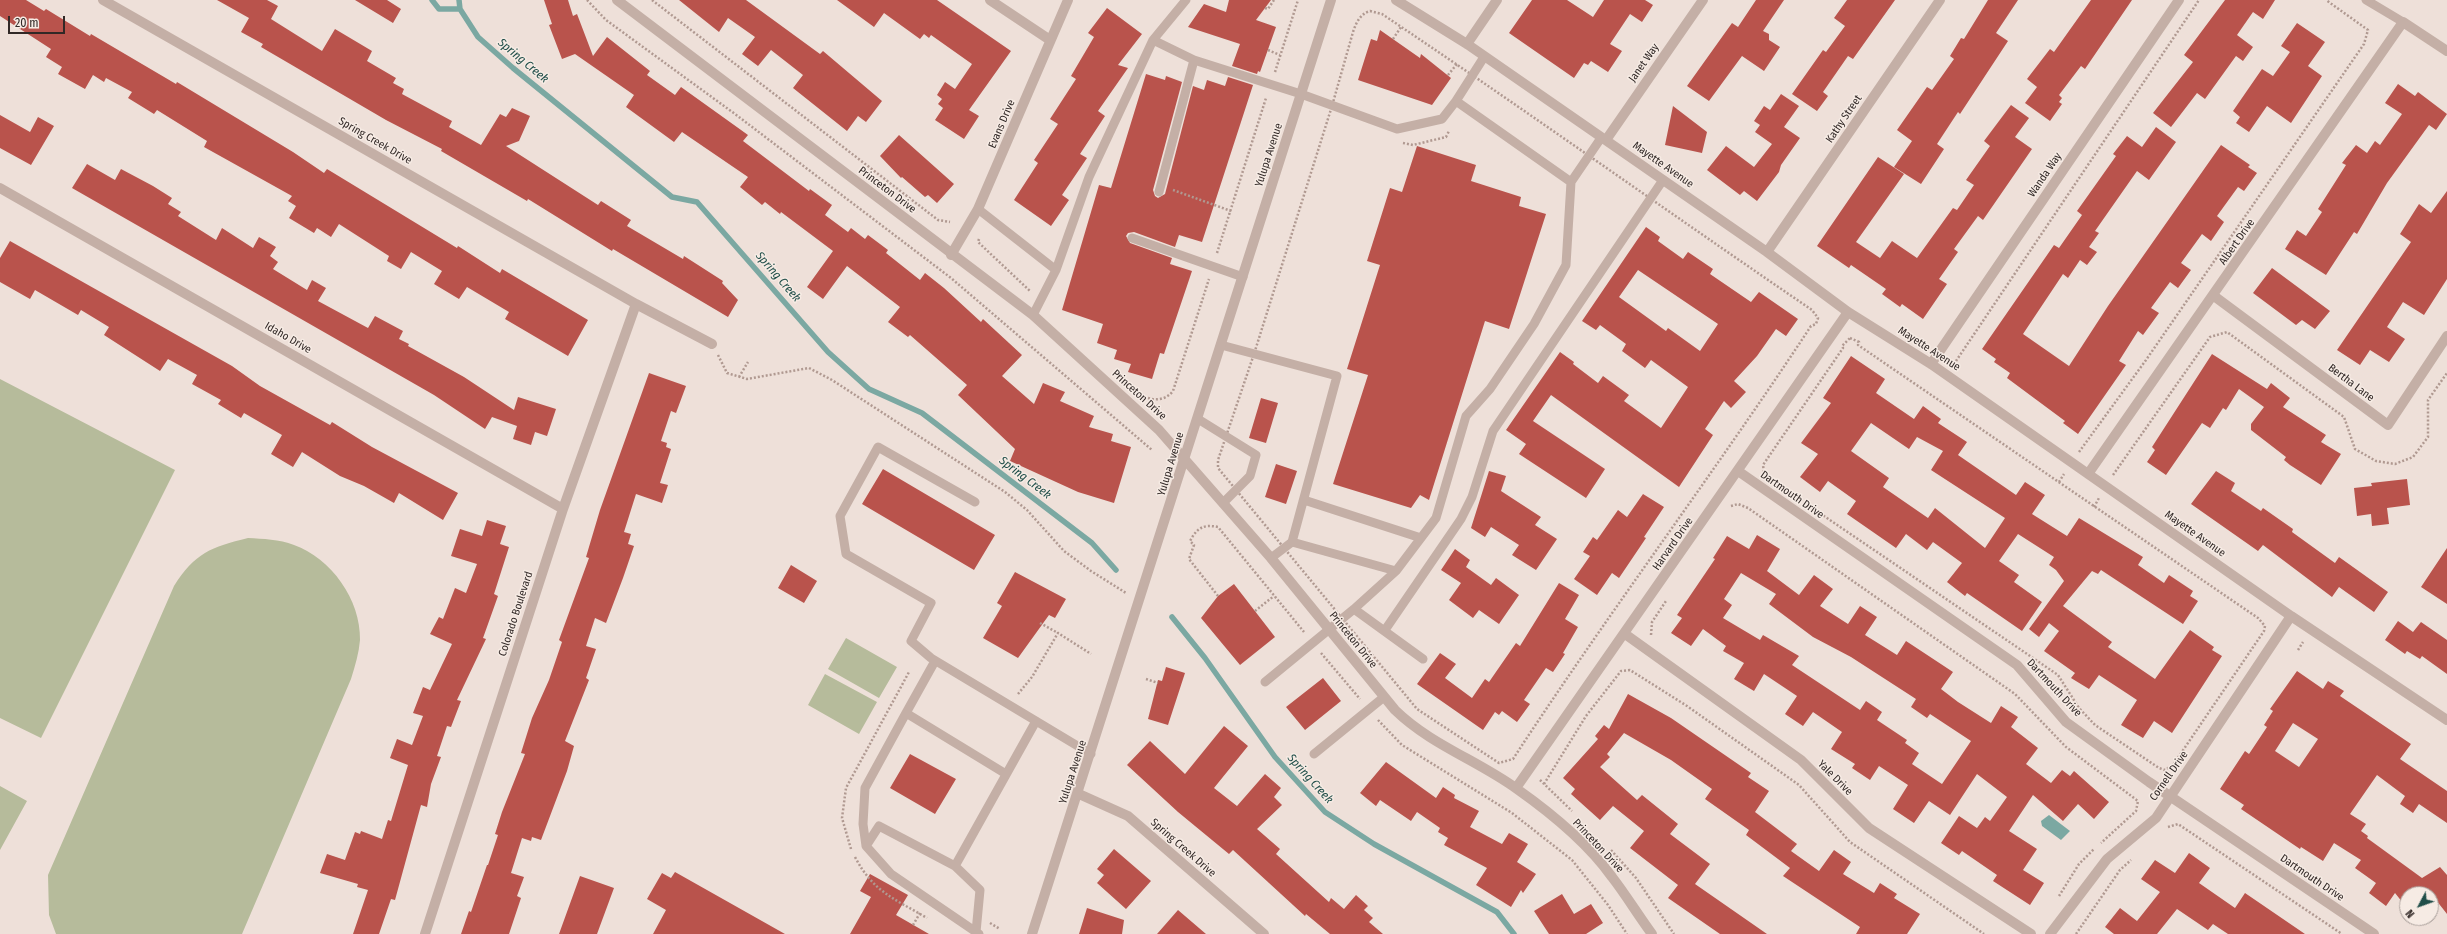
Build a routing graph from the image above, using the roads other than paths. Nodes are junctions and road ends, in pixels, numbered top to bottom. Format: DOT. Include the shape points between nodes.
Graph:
graph roads {
  1 [pos="103,0"];
  2 [pos="617,0"];
  3 [pos="990,0"];
  4 [pos="1068,0"];
  5 [pos="1186,0"];
  6 [pos="1331,0"];
  7 [pos="1396,0"];
  8 [pos="1497,0"];
  9 [pos="1703,0"];
  10 [pos="1940,0"];
  11 [pos="2179,0"];
  12 [pos="2366,0"];
  13 [pos="2403,22"];
  14 [pos="1050,40"];
  15 [pos="1153,40"];
  16 [pos="1467,44"];
  17 [pos="2447,51"];
  18 [pos="1484,57"];
  19 [pos="1194,60"];
  20 [pos="1301,94"];
  21 [pos="1456,101"];
  22 [pos="1604,139"];
  23 [pos="1663,180"];
  24 [pos="1571,182"];
  25 [pos="0,188"];
  26 [pos="1160,189"];
  27 [pos="978,210"];
  28 [pos="1132,238"];
  29 [pos="1767,252"];
  30 [pos="951,255"];
  31 [pos="1056,270"];
  32 [pos="1243,277"];
  33 [pos="2214,296"];
  34 [pos="636,304"];
  35 [pos="1848,312"];
  36 [pos="1033,315"];
  37 [pos="2447,336"];
  38 [pos="712,344"];
  39 [pos="1221,345"];
  40 [pos="1931,364"];
  41 [pos="1198,419"];
  42 [pos="1186,459"];
  43 [pos="1738,471"];
  44 [pos="2088,474"];
  45 [pos="1304,500"];
  46 [pos="974,502"];
  47 [pos="1223,503"];
  48 [pos="563,509"];
  49 [pos="1421,538"];
  50 [pos="1292,542"];
  51 [pos="1271,558"];
  52 [pos="1396,571"];
  53 [pos="1354,610"];
  54 [pos="2290,616"];
  55 [pos="1385,630"];
  56 [pos="1329,631"];
  57 [pos="1625,634"];
  58 [pos="1423,659"];
  59 [pos="935,661"];
  60 [pos="1266,682"];
  61 [pos="1384,697"];
  62 [pos="906,713"];
  63 [pos="2447,720"];
  64 [pos="1036,721"];
  65 [pos="1091,754"];
  66 [pos="1314,754"];
  67 [pos="1006,774"];
  68 [pos="1516,788"];
  69 [pos="1079,794"];
  70 [pos="2170,795"];
  71 [pos="866,846"];
  72 [pos="955,866"];
  73 [pos="977,933"];
  74 [pos="424,934"];
  75 [pos="1032,934"];
  76 [pos="1264,934"];
  77 [pos="1652,934"];
  78 [pos="2031,934"];
  79 [pos="2050,934"];
  80 [pos="2374,934"];
  1 -- 34 [label="street, Spring Creek Drive"];
  2 -- 30 [label="street, Princeton Drive"];
  3 -- 14 [label="street"];
  4 -- 14 [label="street, Evans Drive"];
  5 -- 15 [label="lane"];
  6 -- 20 [label="street, Yulupa Avenue"];
  7 -- 16 [label="street, Mayette Avenue"];
  8 -- 16 [label="street"];
  9 -- 22 [label="street, Janet Way"];
  10 -- 29 [label="street, Kathy Street"];
  11 -- 40 [label="street, Wanda Way"];
  12 -- 13 [label="lane"];
  13 -- 17 [label="street"];
  13 -- 33 [label="street, Albert Drive"];
  14 -- 27 [label="street, Evans Drive"];
  15 -- 19 [label="lane"];
  15 -- 31 [label="lane" via="1089,177"];
  16 -- 18 [label="street, Mayette Avenue"];
  18 -- 21 [label="lane"];
  18 -- 22 [label="street, Mayette Avenue"];
  19 -- 20 [label="lane"];
  19 -- 26 [label="lane"];
  20 -- 21 [label="lane" via="1397,129 1442,119"];
  20 -- 32 [label="street, Yulupa Avenue"];
  21 -- 24 [label="lane"];
  22 -- 23 [label="street, Mayette Avenue"];
  22 -- 24 [label="lane" via="1588,156"];
  23 -- 29 [label="street, Mayette Avenue"];
  23 -- 55 [label="lane" via="1493,431 1472,497 1461,519"];
  24 -- 49 [label="lane" via="1566,265 1534,324 1490,389 1466,416 1436,518"];
  25 -- 48 [label="street, Idaho Drive"];
  27 -- 30 [label="street, Evans Drive"];
  27 -- 31 [label="lane"];
  28 -- 32 [label="lane"];
  29 -- 35 [label="street, Mayette Avenue"];
  30 -- 36 [label="street, Princeton Drive"];
  31 -- 36 [label="lane"];
  32 -- 39 [label="street, Yulupa Avenue"];
  33 -- 37 [label="street, Bertha Lane" via="2388,425"];
  33 -- 44 [label="street, Albert Drive"];
  34 -- 38 [label="street, Spring Creek Drive"];
  34 -- 48 [label="street, Colorado Boulevard"];
  35 -- 40 [label="street, Mayette Avenue"];
  35 -- 43 [label="street, Harvard Drive"];
  36 -- 42 [label="street, Princeton Drive" via="1159,430"];
  39 -- 41 [label="street, Yulupa Avenue"];
  39 -- 45 [label="lane" via="1337,376"];
  40 -- 44 [label="street, Mayette Avenue"];
  41 -- 42 [label="street, Yulupa Avenue"];
  41 -- 47 [label="lane" via="1256,455 1250,476"];
  42 -- 47 [label="street, Princeton Drive"];
  42 -- 65 [label="street, Yulupa Avenue"];
  43 -- 57 [label="street, Harvard Drive"];
  43 -- 70 [label="street, Dartmouth Drive" via="2017,665 2066,722"];
  44 -- 54 [label="street, Mayette Avenue"];
  45 -- 49 [label="lane"];
  45 -- 50 [label="lane"];
  46 -- 59 [label="lane" via="878,447 840,516 846,554 931,603 911,641"];
  47 -- 51 [label="street, Princeton Drive"];
  48 -- 74 [label="street, Colorado Boulevard"];
  49 -- 52 [label="lane"];
  50 -- 51 [label="lane"];
  50 -- 52 [label="lane"];
  51 -- 56 [label="street, Princeton Drive"];
  52 -- 53 [label="lane"];
  53 -- 55 [label="lane"];
  53 -- 56 [label="lane"];
  54 -- 63 [label="street, Mayette Avenue"];
  54 -- 70 [label="street, Cornell Drive"];
  55 -- 58 [label="lane"];
  56 -- 60 [label="lane"];
  56 -- 61 [label="street, Princeton Drive"];
  57 -- 68 [label="street, Harvard Drive"];
  57 -- 78 [label="street, Yale Drive" via="1801,760 1869,828"];
  59 -- 62 [label="lane"];
  59 -- 64 [label="lane"];
  61 -- 66 [label="lane"];
  61 -- 68 [label="street, Princeton Drive" via="1408,722 1435,742"];
  62 -- 67 [label="lane"];
  62 -- 71 [label="lane" via="865,788 862,824"];
  64 -- 65 [label="lane"];
  64 -- 67 [label="lane"];
  65 -- 69 [label="street, Yulupa Avenue"];
  67 -- 72 [label="lane"];
  68 -- 77 [label="street, Princeton Drive" via="1586,847 1612,876"];
  69 -- 75 [label="street, Yulupa Avenue"];
  69 -- 76 [label="street, Spring Creek Drive" via="1128,816"];
  70 -- 79 [label="street, Cornell Drive" via="2156,818 2107,859"];
  70 -- 80 [label="street, Dartmouth Drive"];
  71 -- 72 [label="lane" via="879,826"];
  71 -- 73 [label="lane" via="891,874"];
  72 -- 73 [label="lane" via="980,890"];
}
